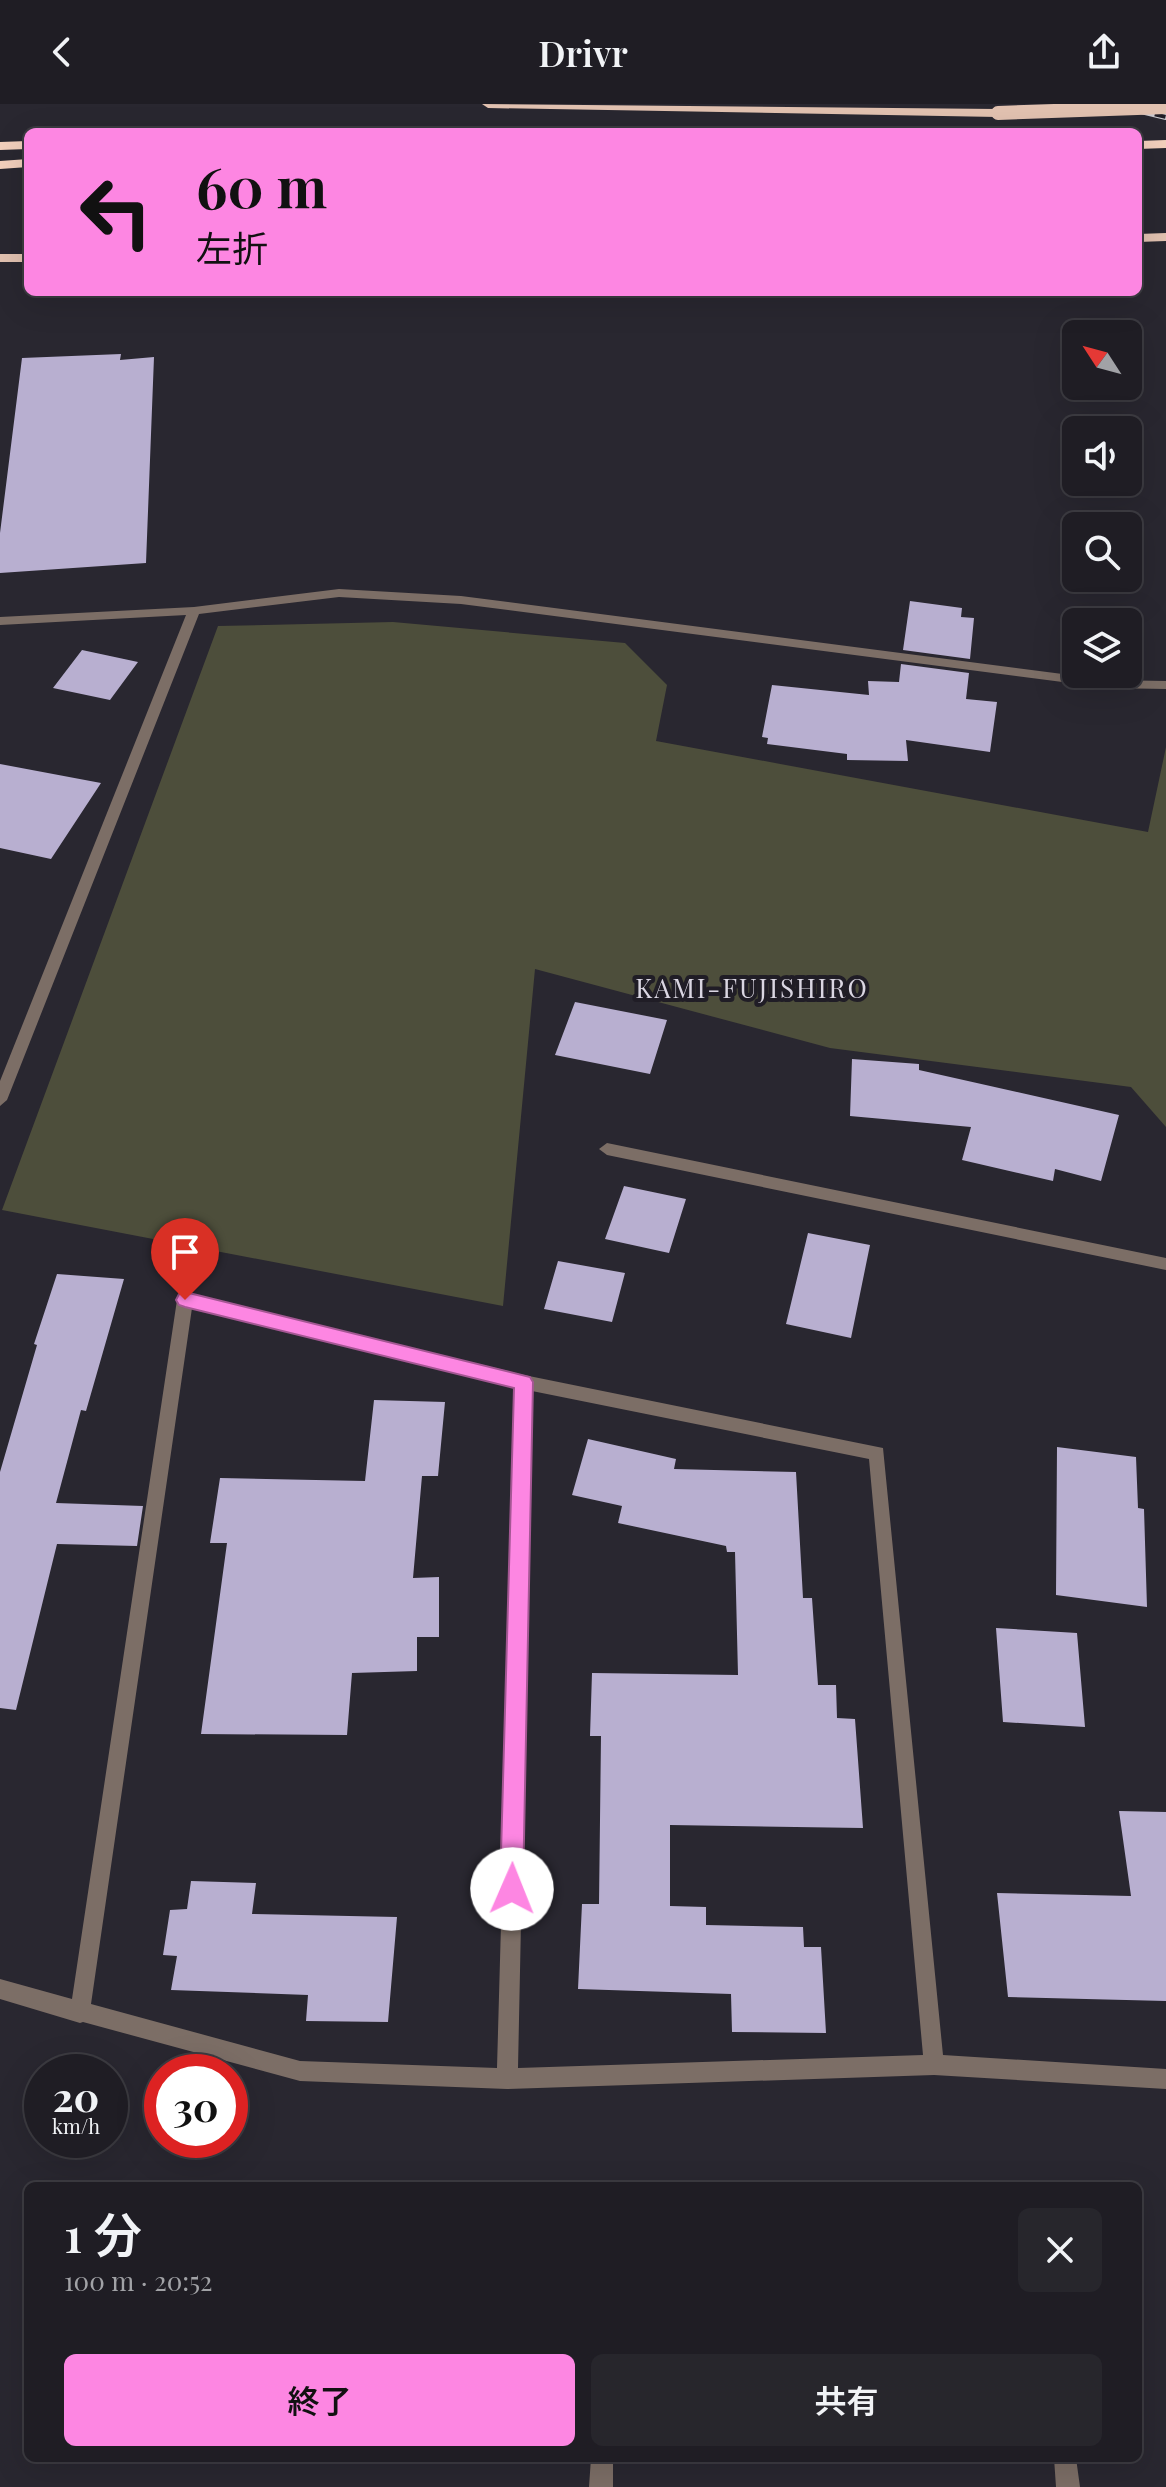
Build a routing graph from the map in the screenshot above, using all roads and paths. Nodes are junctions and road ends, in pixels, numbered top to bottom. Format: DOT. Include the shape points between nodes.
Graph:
graph roads {
  1 [pos="488,104"];
  2 [pos="1166,107"];
  3 [pos="1166,144"];
  4 [pos="24,145"];
  5 [pos="1142,145"];
  6 [pos="0,146"];
  7 [pos="24,163"];
  8 [pos="0,165"];
  9 [pos="1166,237"];
  10 [pos="1142,238"];
  11 [pos="0,258"];
  12 [pos="24,258"];
  13 [pos="194,611"];
  14 [pos="0,621"];
  15 [pos="1166,685"];
  16 [pos="4,1074"];
  17 [pos="0,1100"];
  18 [pos="607,1149"];
  19 [pos="1166,1264"];
  20 [pos="524,1382"];
  21 [pos="0,1989"];
  22 [pos="80,2013"];
  23 [pos="934,2065"];
  24 [pos="507,2079"];
  25 [pos="1166,2079"];
  26 [pos="602,2462"];
  27 [pos="1065,2462"];
  28 [pos="601,2487"];
  29 [pos="1068,2487"];
  1 -- 2 [label="highway, bridge" via="998,113"];
  3 -- 5 [label="highway"];
  4 -- 6 [label="highway"];
  7 -- 8 [label="highway"];
  9 -- 10 [label="highway"];
  11 -- 12 [label="highway"];
  13 -- 14 [label="street"];
  13 -- 15 [label="street" via="339,593 461,600 1109,684"];
  13 -- 16 [label="street"];
  16 -- 17 [label="street"];
  18 -- 19 [label="street"];
  20 -- 22 [label="street" via="185,1300"];
  20 -- 23 [label="street" via="877,1453"];
  20 -- 24 [label="street"];
  21 -- 22 [label="street"];
  22 -- 24 [label="street" via="300,2071"];
  23 -- 24 [label="street"];
  23 -- 25 [label="street"];
  26 -- 28 [label="street"];
  27 -- 29 [label="street"];
}
